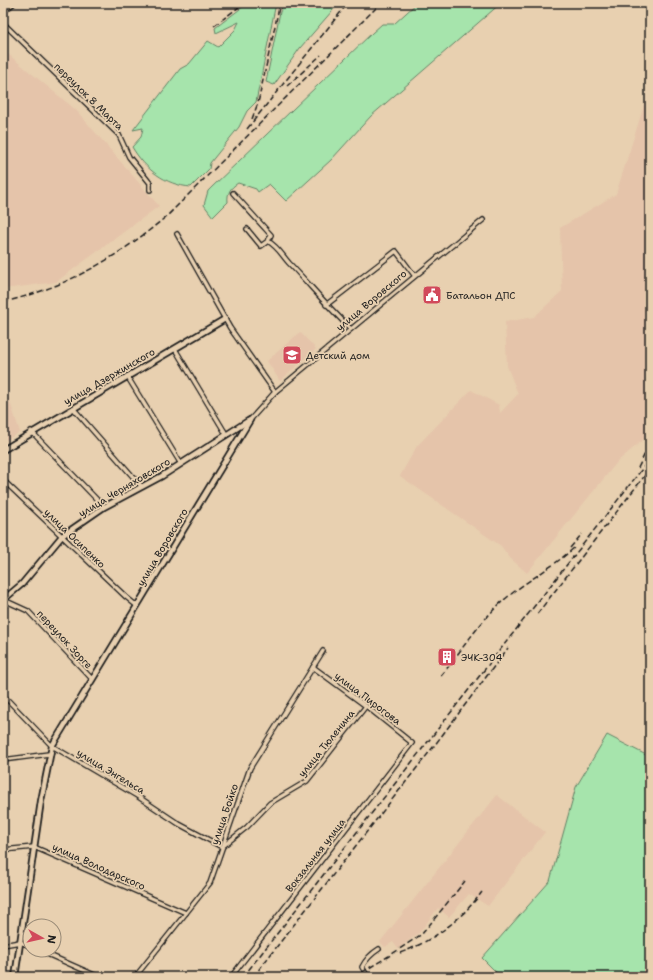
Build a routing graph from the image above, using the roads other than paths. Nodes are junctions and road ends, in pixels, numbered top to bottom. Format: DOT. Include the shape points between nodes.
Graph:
graph roads {
  1 [pos="3,23"];
  2 [pos="150,190"];
  3 [pos="233,193"];
  4 [pos="482,220"];
  5 [pos="247,229"];
  6 [pos="177,234"];
  7 [pos="268,241"];
  8 [pos="414,275"];
  9 [pos="326,305"];
  10 [pos="225,319"];
  11 [pos="351,329"];
  12 [pos="175,349"];
  13 [pos="127,376"];
  14 [pos="275,392"];
  15 [pos="73,408"];
  16 [pos="250,420"];
  17 [pos="32,431"];
  18 [pos="226,434"];
  19 [pos="3,450"];
  20 [pos="181,464"];
  21 [pos="3,480"];
  22 [pos="142,487"];
  23 [pos="104,507"];
  24 [pos="62,536"];
  25 [pos="4,600"];
  26 [pos="137,606"];
  27 [pos="323,650"];
  28 [pos="313,667"];
  29 [pos="92,679"];
  30 [pos="3,695"];
  31 [pos="366,706"];
  32 [pos="412,743"];
  33 [pos="52,746"];
  34 [pos="49,754"];
  35 [pos="3,760"];
  36 [pos="34,847"];
  37 [pos="222,847"];
  38 [pos="3,850"];
  39 [pos="186,913"];
  40 [pos="20,942"];
  41 [pos="3,944"];
  42 [pos="379,949"];
  43 [pos="56,958"];
  44 [pos="15,977"];
  45 [pos="99,977"];
  46 [pos="135,977"];
  47 [pos="231,977"];
  48 [pos="368,977"];
  1 -- 2 [label="street, переулок 8 Марта" via="119,135 129,157 150,183"];
  3 -- 7 [label="street" via="271,235"];
  4 -- 8 [label="street, улица Воровского"];
  5 -- 7 [label="street" via="261,246"];
  6 -- 10 [label="street"];
  7 -- 9 [label="street" via="279,248 284,258"];
  8 -- 9 [label="street" via="396,250"];
  8 -- 11 [label="street, улица Воровского"];
  9 -- 11 [label="street"];
  10 -- 12 [label="street, улица Дзержинского"];
  10 -- 14 [label="street"];
  11 -- 14 [label="street, улица Воровского"];
  12 -- 13 [label="street, улица Дзержинского"];
  12 -- 18 [label="street"];
  13 -- 15 [label="street, улица Дзержинского"];
  13 -- 20 [label="street"];
  14 -- 16 [label="street, улица Воровского"];
  15 -- 17 [label="street, улица Дзержинского"];
  15 -- 22 [label="street"];
  16 -- 18 [label="street, улица Черняховского"];
  16 -- 26 [label="street, улица Воровского"];
  17 -- 19 [label="street, улица Дзержинского"];
  17 -- 23 [label="street"];
  18 -- 20 [label="street, улица Черняховского"];
  20 -- 22 [label="street, улица Черняховского"];
  21 -- 24 [label="street, улица Осипенко"];
  22 -- 23 [label="street, улица Черняховского"];
  23 -- 24 [label="street, улица Черняховского"];
  24 -- 25 [label="street, улица Черняховского" via="22,584"];
  24 -- 26 [label="street, улица Осипенко"];
  25 -- 29 [label="street, переулок Зорге" via="28,611"];
  26 -- 29 [label="street, улица Воровского"];
  27 -- 28 [label="street, улица Бойко"];
  28 -- 31 [label="street, улица Пирогова"];
  28 -- 37 [label="street, улица Бойко" via="250,768"];
  29 -- 33 [label="street, улица Воровского"];
  30 -- 33 [label="street, улица Энгельса"];
  31 -- 32 [label="street, улица Пирогова"];
  31 -- 37 [label="street, улица Тюленина" via="307,781 270,803 247,828"];
  32 -- 47 [label="street, Вокзальная улица"];
  33 -- 34 [label="street, улица Воровского"];
  33 -- 37 [label="street, улица Энгельса" via="179,824"];
  34 -- 35 [label="street"];
  34 -- 36 [label="street, улица Воровского"];
  36 -- 38 [label="street, улица Володарского"];
  36 -- 39 [label="street, улица Володарского"];
  36 -- 40 [label="street, улица Воровского"];
  37 -- 39 [label="street, улица Бойко" via="210,883"];
  39 -- 46 [label="street, улица Бойко"];
  40 -- 41 [label="street"];
  40 -- 44 [label="street, улица Воровского"];
  42 -- 48 [label="street" via="371,954 362,967"];
  43 -- 45 [label="street"];
}
